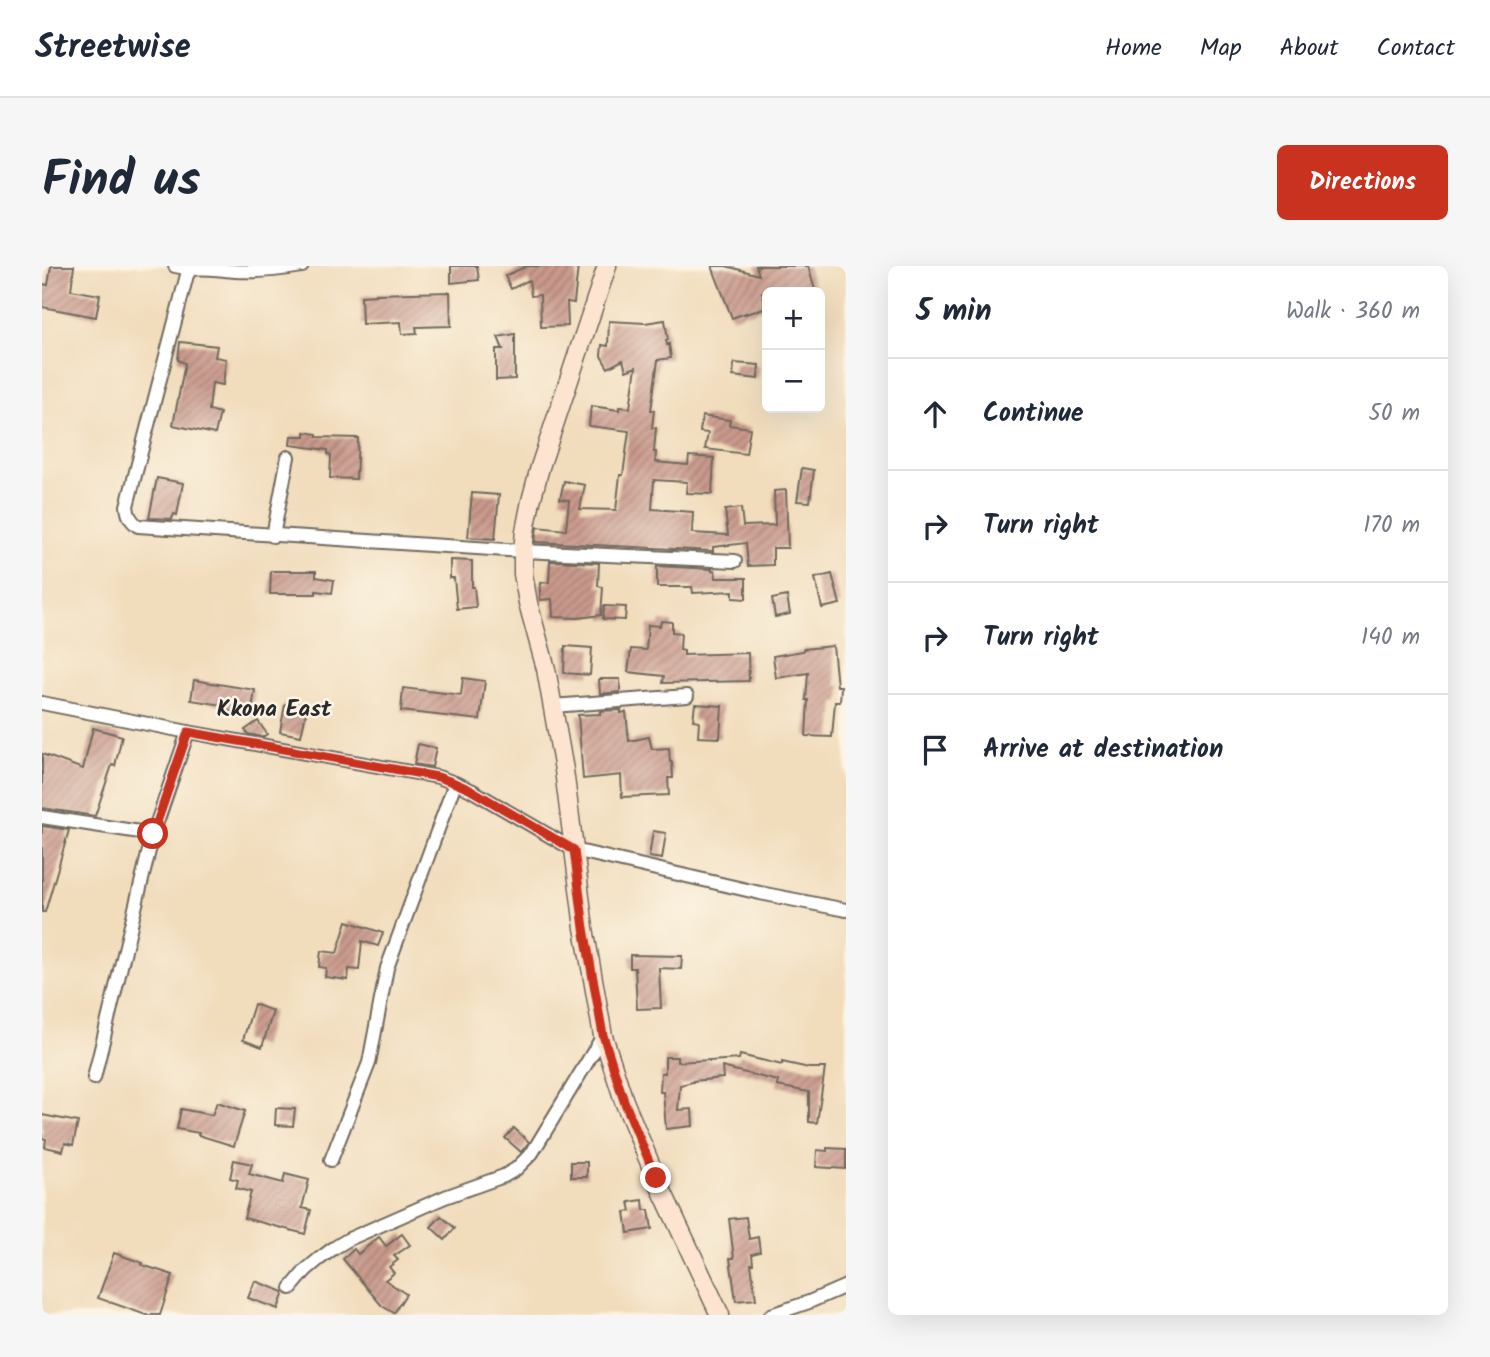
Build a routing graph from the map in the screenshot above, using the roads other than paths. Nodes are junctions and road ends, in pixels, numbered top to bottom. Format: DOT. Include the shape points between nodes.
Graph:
graph roads {
  1 [pos="175,266"];
  2 [pos="302,266"];
  3 [pos="607,266"];
  4 [pos="191,269"];
  5 [pos="288,457"];
  6 [pos="273,536"];
  7 [pos="523,551"];
  8 [pos="735,561"];
  9 [pos="687,696"];
  10 [pos="42,704"];
  11 [pos="552,706"];
  12 [pos="188,732"];
  13 [pos="455,783"];
  14 [pos="42,817"];
  15 [pos="153,834"];
  16 [pos="574,850"];
  17 [pos="846,910"];
  18 [pos="603,1035"];
  19 [pos="94,1078"];
  20 [pos="331,1160"];
  21 [pos="846,1286"];
  22 [pos="292,1288"];
  23 [pos="720,1315"];
  24 [pos="771,1315"];
  1 -- 4 [label="street"];
  2 -- 4 [label="street" via="261,271"];
  3 -- 7 [label="street" via="540,467"];
  4 -- 6 [label="street" via="127,513 131,521 146,528"];
  5 -- 6 [label="street"];
  6 -- 7 [label="street"];
  7 -- 8 [label="street"];
  7 -- 11 [label="street" via="528,603"];
  9 -- 11 [label="street"];
  10 -- 12 [label="street"];
  11 -- 16 [label="street"];
  12 -- 13 [label="street"];
  12 -- 15 [label="street"];
  13 -- 16 [label="street"];
  13 -- 20 [label="street" via="387,968 369,1063"];
  14 -- 15 [label="street"];
  15 -- 19 [label="street"];
  16 -- 17 [label="street"];
  16 -- 18 [label="street"];
  18 -- 22 [label="street" via="532,1153 516,1169 349,1239 306,1270"];
  18 -- 23 [label="street" via="656,1178"];
  21 -- 24 [label="street"];
}
